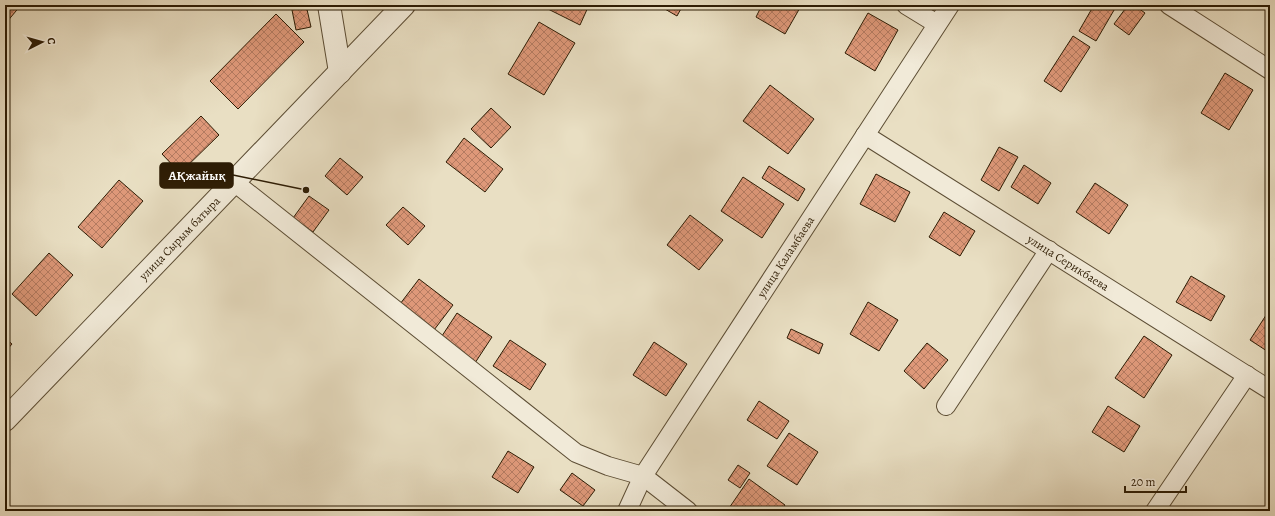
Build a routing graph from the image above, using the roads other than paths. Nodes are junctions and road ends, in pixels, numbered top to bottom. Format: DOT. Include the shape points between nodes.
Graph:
graph roads {
  1 [pos="329,5"];
  2 [pos="404,5"];
  3 [pos="906,5"];
  4 [pos="950,5"];
  5 [pos="1169,5"];
  6 [pos="937,24"];
  7 [pos="1270,70"];
  8 [pos="340,72"];
  9 [pos="866,135"];
  10 [pos="234,182"];
  11 [pos="1049,250"];
  12 [pos="1247,375"];
  13 [pos="1270,390"];
  14 [pos="946,406"];
  15 [pos="5,420"];
  16 [pos="643,476"];
  17 [pos="627,511"];
  18 [pos="688,511"];
  19 [pos="1155,511"];
  1 -- 8 [label="street"];
  2 -- 8 [label="street, улица Сырым батыра"];
  3 -- 6 [label="street"];
  4 -- 6 [label="street, улица Каламбаева"];
  5 -- 7 [label="street"];
  6 -- 9 [label="street, улица Каламбаева"];
  8 -- 10 [label="street, улица Сырым батыра"];
  9 -- 11 [label="street, улица Серикбаева"];
  9 -- 16 [label="street, улица Каламбаева"];
  10 -- 15 [label="street, улица Сырым батыра"];
  10 -- 16 [label="street" via="576,453"];
  11 -- 12 [label="street, улица Серикбаева"];
  11 -- 14 [label="street"];
  12 -- 13 [label="street, улица Серикбаева"];
  12 -- 19 [label="street"];
  16 -- 17 [label="street, улица Каламбаева"];
  16 -- 18 [label="street"];
}
